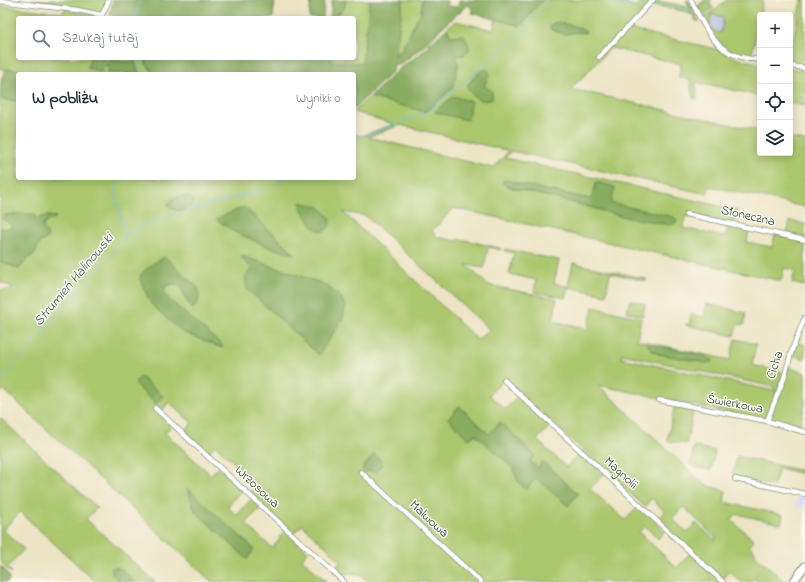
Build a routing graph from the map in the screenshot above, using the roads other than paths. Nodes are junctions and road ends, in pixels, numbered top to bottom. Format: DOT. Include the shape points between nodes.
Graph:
graph roads {
  1 [pos="109,0"];
  2 [pos="653,0"];
  3 [pos="691,0"];
  4 [pos="0,1"];
  5 [pos="599,57"];
  6 [pos="757,59"];
  7 [pos="793,66"];
  8 [pos="805,68"];
  9 [pos="686,214"];
  10 [pos="805,240"];
  11 [pos="805,317"];
  12 [pos="504,380"];
  13 [pos="659,400"];
  14 [pos="155,408"];
  15 [pos="767,421"];
  16 [pos="805,432"];
  17 [pos="361,472"];
  18 [pos="735,479"];
  19 [pos="805,494"];
  20 [pos="805,566"];
  21 [pos="802,574"];
  22 [pos="344,582"];
  23 [pos="481,582"];
  24 [pos="724,582"];
  25 [pos="793,582"];
  1 -- 4 [label="street" via="102,15"];
  2 -- 5 [label="street"];
  3 -- 6 [label="street" via="706,29 721,47 738,56"];
  7 -- 8 [label="street"];
  9 -- 10 [label="street, Słoneczna"];
  11 -- 15 [label="street, Cicha"];
  12 -- 24 [label="street, Magnolii"];
  13 -- 15 [label="street, Świerkowa"];
  14 -- 22 [label="street, Wrzosowa"];
  15 -- 16 [label="street, Świerkowa"];
  17 -- 23 [label="street, Malwowa"];
  18 -- 19 [label="street"];
  20 -- 21 [label="main road"];
  21 -- 25 [label="main road"];
}
